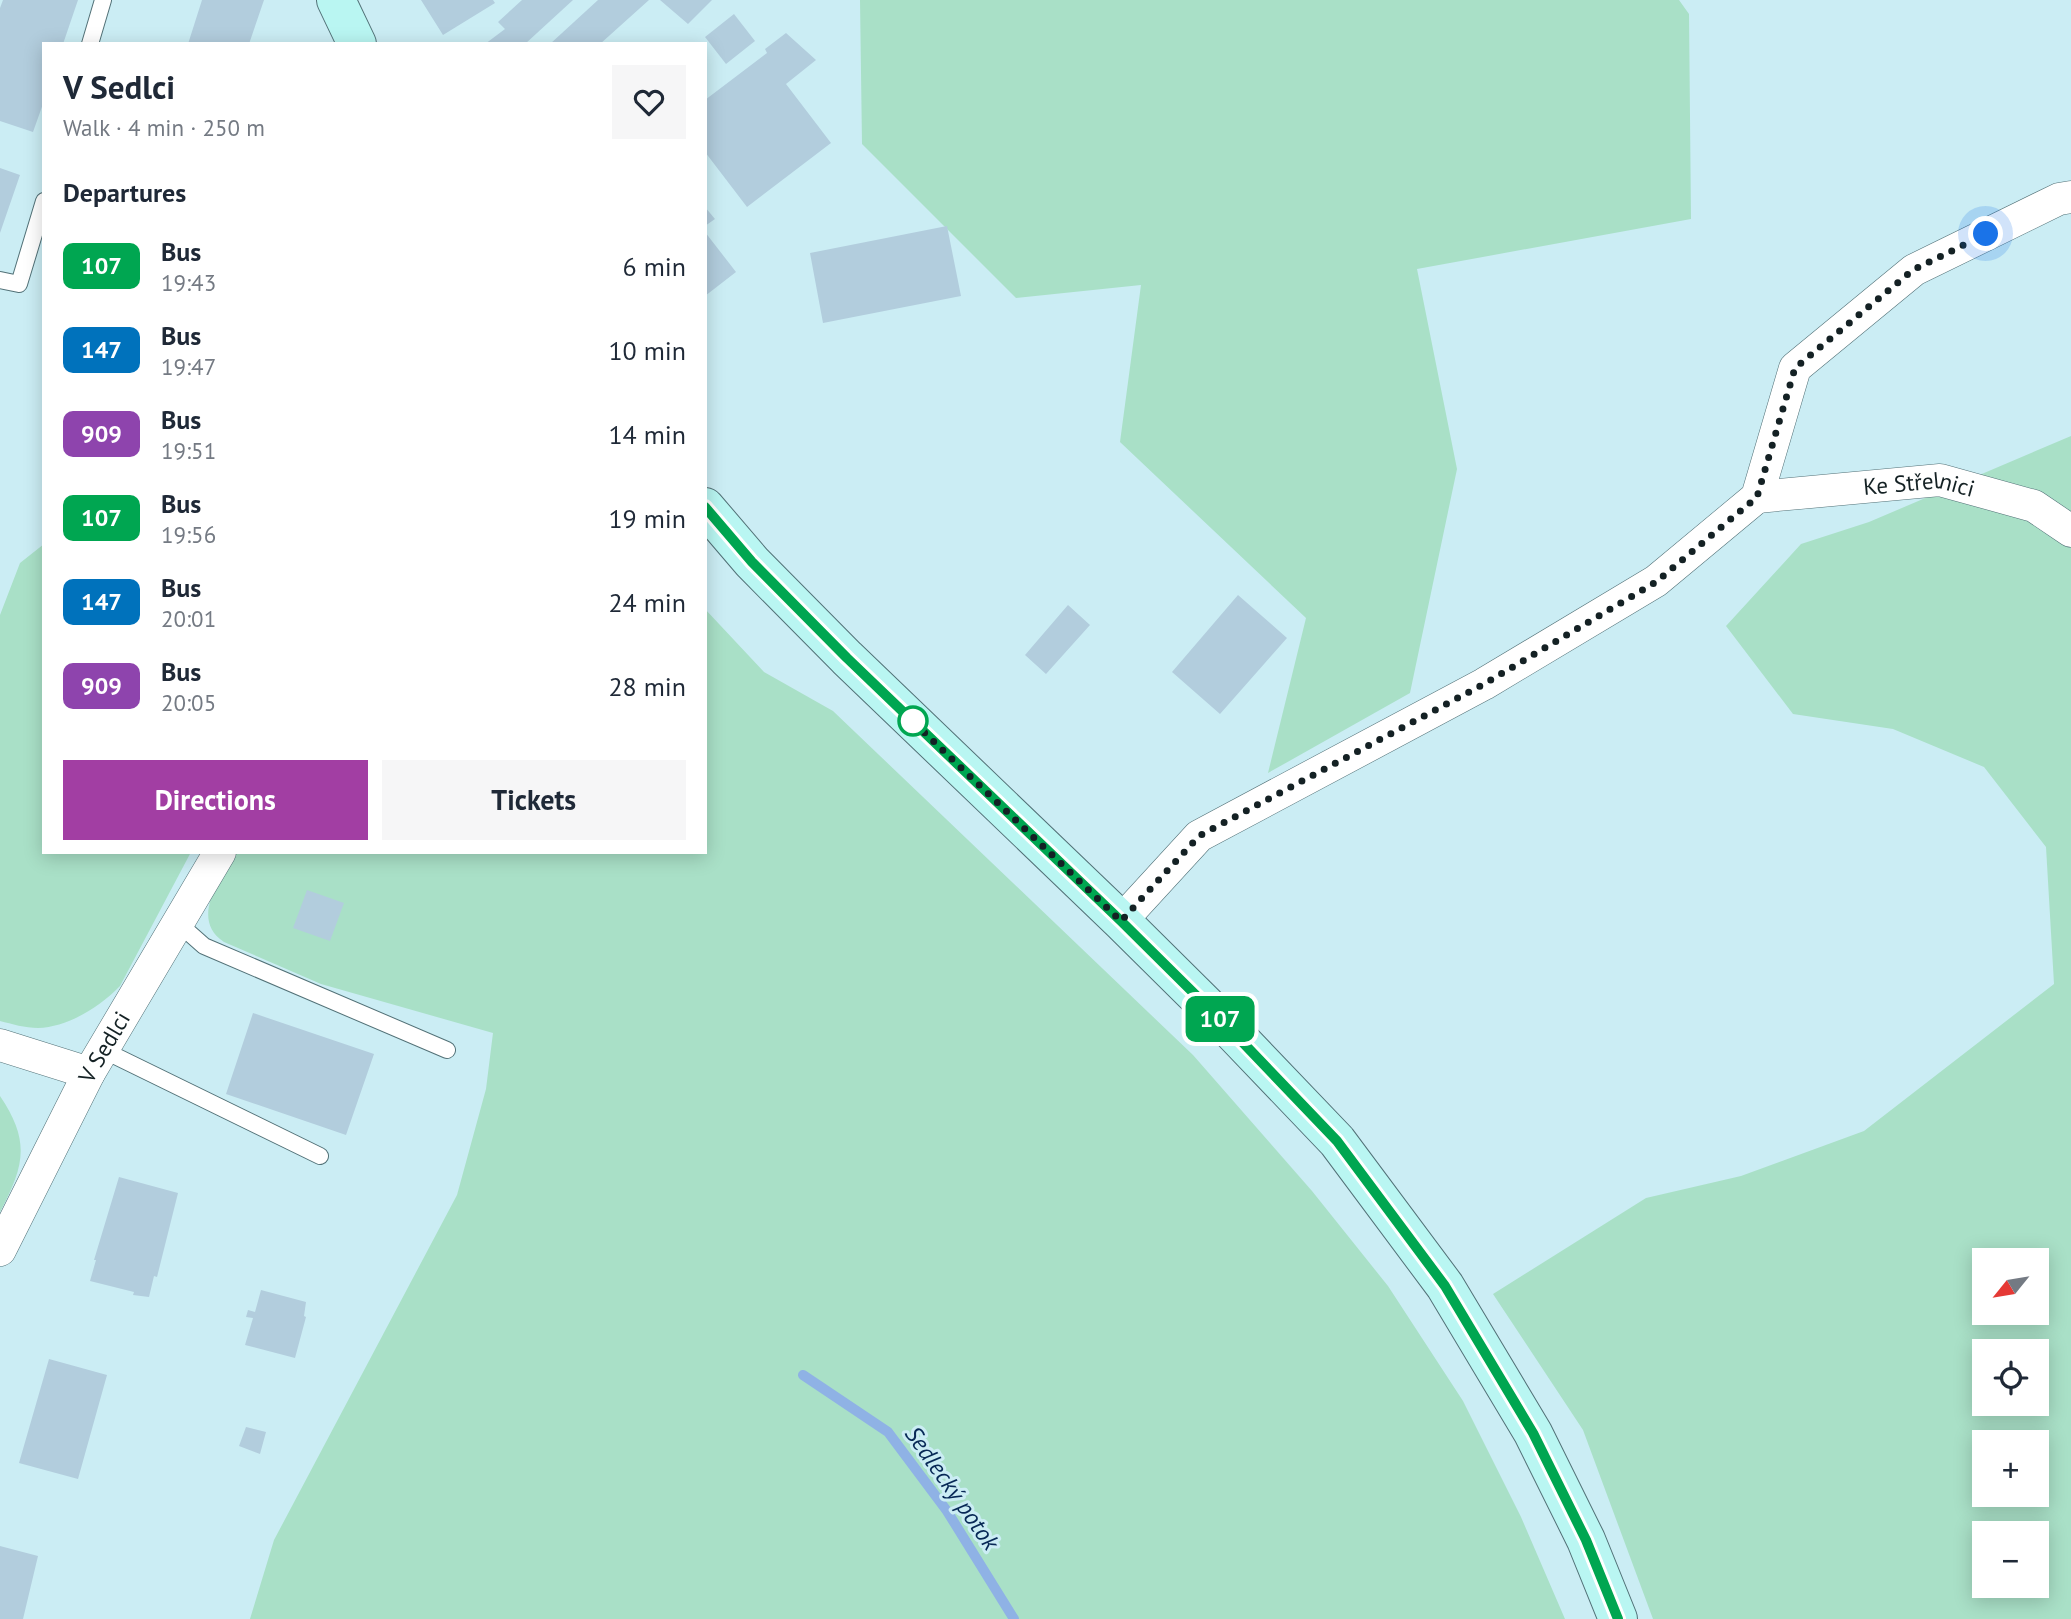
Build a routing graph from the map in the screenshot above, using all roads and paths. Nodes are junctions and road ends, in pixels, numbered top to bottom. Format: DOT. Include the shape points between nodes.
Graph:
graph roads {
  1 [pos="103,0"];
  2 [pos="336,0"];
  3 [pos="91,42"];
  4 [pos="356,42"];
  5 [pos="2071,197"];
  6 [pos="42,208"];
  7 [pos="0,280"];
  8 [pos="1757,497"];
  9 [pos="707,509"];
  10 [pos="2071,531"];
  11 [pos="218,854"];
  12 [pos="1121,921"];
  13 [pos="178,923"];
  14 [pos="0,1045"];
  15 [pos="447,1050"];
  16 [pos="96,1061"];
  17 [pos="320,1156"];
  18 [pos="0,1250"];
  19 [pos="1618,1619"];
  1 -- 3 [label="lane"];
  2 -- 4 [label="main road"];
  5 -- 8 [label="street" via="1913,270 1795,368"];
  6 -- 7 [label="lane" via="19,284"];
  8 -- 10 [label="street, Ke Střelnici" via="1940,480 2034,506"];
  8 -- 12 [label="street" via="1656,582 1484,684 1199,836"];
  9 -- 12 [label="main road" via="847,658"];
  11 -- 13 [label="street, V Sedlci"];
  12 -- 19 [label="main road" via="1337,1141 1445,1286 1533,1433 1586,1540"];
  13 -- 15 [label="lane" via="204,946"];
  13 -- 16 [label="street, V Sedlci"];
  14 -- 16 [label="street"];
  16 -- 17 [label="lane"];
  16 -- 18 [label="street, V Sedlci"];
}
